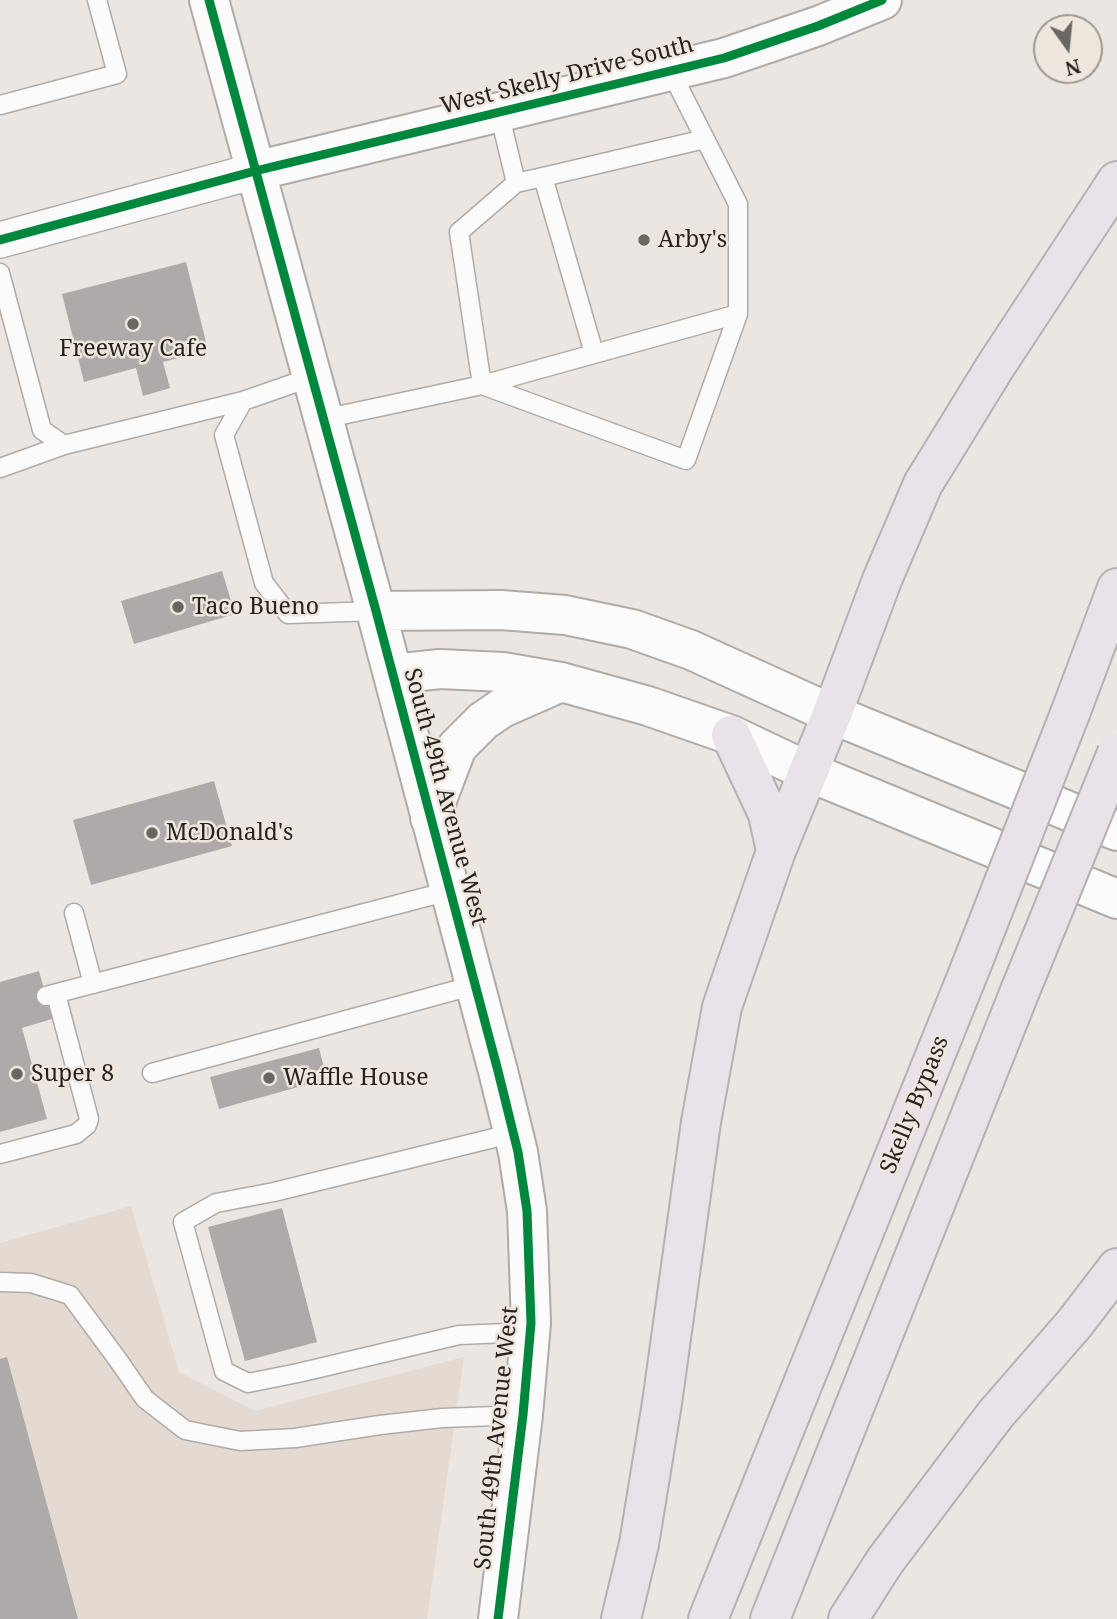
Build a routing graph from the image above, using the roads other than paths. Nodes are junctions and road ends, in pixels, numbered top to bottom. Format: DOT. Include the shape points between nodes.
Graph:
graph roads {
  1 [pos="97,0"];
  2 [pos="209,0"];
  3 [pos="882,0"];
  4 [pos="670,70"];
  5 [pos="0,106"];
  6 [pos="499,112"];
  7 [pos="705,139"];
  8 [pos="255,172"];
  9 [pos="543,177"];
  10 [pos="1117,181"];
  11 [pos="516,183"];
  12 [pos="0,240"];
  13 [pos="0,274"];
  14 [pos="738,314"];
  15 [pos="594,354"];
  16 [pos="312,377"];
  17 [pos="482,385"];
  18 [pos="243,401"];
  19 [pos="323,419"];
  20 [pos="64,446"];
  21 [pos="0,468"];
  22 [pos="1117,588"];
  23 [pos="376,611"];
  24 [pos="393,674"];
  25 [pos="561,682"];
  26 [pos="832,714"];
  27 [pos="731,735"];
  28 [pos="1117,752"];
  29 [pos="809,772"];
  30 [pos="430,818"];
  31 [pos="1117,831"];
  32 [pos="776,851"];
  33 [pos="449,891"];
  34 [pos="1117,899"];
  35 [pos="74,913"];
  36 [pos="93,984"];
  37 [pos="475,985"];
  38 [pos="152,1073"];
  39 [pos="513,1133"];
  40 [pos="0,1154"];
  41 [pos="1117,1268"];
  42 [pos="0,1282"];
  43 [pos="530,1332"];
  44 [pos="523,1415"];
  45 [pos="498,1619"];
  46 [pos="621,1619"];
  47 [pos="708,1619"];
  48 [pos="769,1619"];
  49 [pos="848,1619"];
  1 -- 5 [label="lane" via="117,74"];
  2 -- 8 [label="street, South 49th Avenue West"];
  3 -- 4 [label="street, West Skelly Drive South" via="724,58"];
  4 -- 6 [label="street, West Skelly Drive South"];
  4 -- 7 [label="lane"];
  6 -- 8 [label="street, West Skelly Drive South"];
  6 -- 11 [label="lane"];
  7 -- 9 [label="lane"];
  7 -- 14 [label="lane" via="738,204"];
  8 -- 12 [label="street"];
  8 -- 16 [label="street, South 49th Avenue West"];
  9 -- 11 [label="lane"];
  9 -- 15 [label="lane"];
  10 -- 26 [label="highway" via="923,484"];
  11 -- 17 [label="lane" via="460,232"];
  13 -- 20 [label="lane" via="42,430"];
  14 -- 15 [label="lane"];
  14 -- 17 [label="lane" via="686,460"];
  15 -- 17 [label="lane"];
  16 -- 18 [label="lane"];
  16 -- 19 [label="street, South 49th Avenue West"];
  17 -- 19 [label="lane"];
  18 -- 20 [label="lane"];
  18 -- 23 [label="lane" via="224,435 264,583 288,614"];
  19 -- 23 [label="street, South 49th Avenue West"];
  20 -- 21 [label="lane"];
  22 -- 47 [label="highway, Skelly Bypass, bridge" via="970,969"];
  23 -- 24 [label="street, South 49th Avenue West"];
  23 -- 26 [label="street" via="527,612 632,629 691,650"];
  24 -- 25 [label="street, South 49th Avenue West" via="440,669 503,672"];
  24 -- 30 [label="street, South 49th Avenue West"];
  25 -- 27 [label="street, South 49th Avenue West"];
  25 -- 30 [label="street" via="502,708 457,747"];
  26 -- 29 [label="highway"];
  26 -- 31 [label="street"];
  27 -- 29 [label="street, South 49th Avenue West"];
  27 -- 32 [label="highway" via="768,814"];
  28 -- 48 [label="highway, bridge"];
  29 -- 32 [label="highway"];
  29 -- 34 [label="street, South 49th Avenue West"];
  30 -- 33 [label="street, South 49th Avenue West"];
  32 -- 46 [label="highway" via="722,1007 639,1544"];
  33 -- 36 [label="lane"];
  33 -- 37 [label="street, South 49th Avenue West"];
  35 -- 36 [label="lane"];
  36 -- 40 [label="lane" via="51,995 89,1119 87,1125 76,1134"];
  37 -- 38 [label="lane"];
  37 -- 39 [label="street, South 49th Avenue West"];
  39 -- 43 [label="street, South 49th Avenue West" via="527,1211"];
  39 -- 43 [label="lane" via="216,1203 183,1222 224,1371 248,1383 459,1335"];
  41 -- 49 [label="highway" via="958,1464"];
  42 -- 44 [label="lane" via="31,1283 70,1295 145,1399 185,1430 240,1441 442,1418"];
  43 -- 44 [label="street, South 49th Avenue West"];
  44 -- 45 [label="street, South 49th Avenue West"];
}
